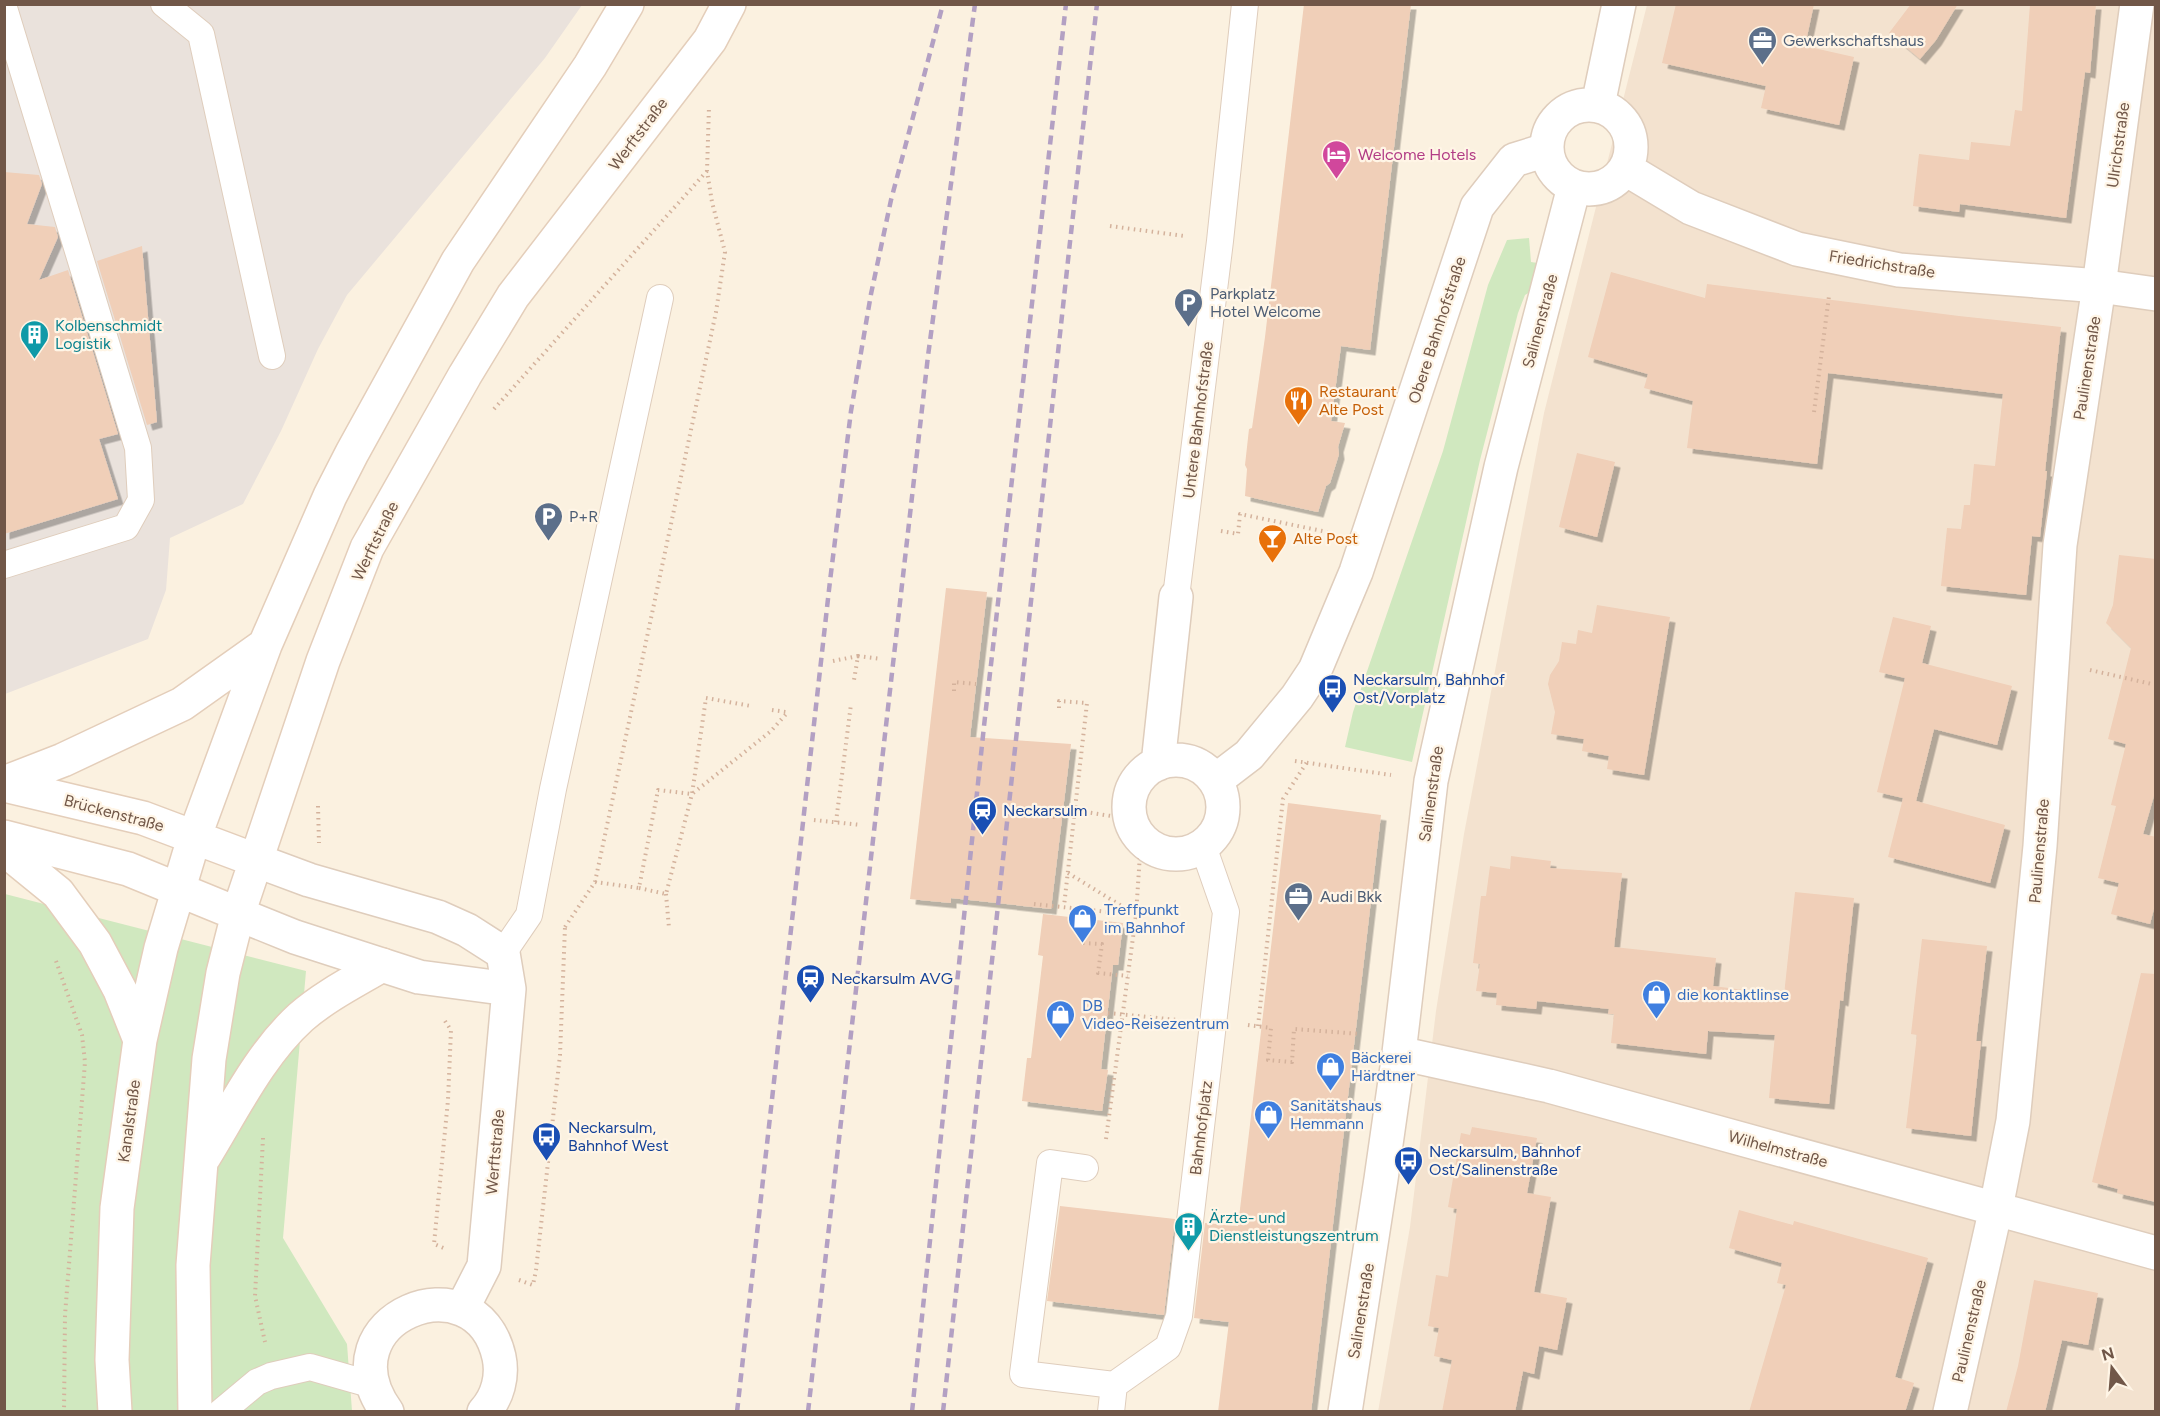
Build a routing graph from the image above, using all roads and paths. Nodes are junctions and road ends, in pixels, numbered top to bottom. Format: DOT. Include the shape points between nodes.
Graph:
graph roads {
  1 [pos="164,4"];
  2 [pos="627,4"];
  3 [pos="729,4"];
  4 [pos="1245,4"];
  5 [pos="1620,4"];
  6 [pos="2137,4"];
  7 [pos="4,8"];
  8 [pos="1598,105"];
  9 [pos="1546,150"];
  10 [pos="1626,169"];
  11 [pos="707,171"];
  12 [pos="1574,187"];
  13 [pos="1110,226"];
  14 [pos="1220,241"];
  15 [pos="1834,256"];
  16 [pos="2099,286"];
  17 [pos="2156,294"];
  18 [pos="660,298"];
  19 [pos="273,356"];
  20 [pos="1814,412"];
  21 [pos="490,413"];
  22 [pos="1238,534"];
  23 [pos="1367,540"];
  24 [pos="4,565"];
  25 [pos="1176,597"];
  26 [pos="265,645"];
  27 [pos="858,656"];
  28 [pos="881,659"];
  29 [pos="833,661"];
  30 [pos="2051,661"];
  31 [pos="854,680"];
  32 [pos="976,684"];
  33 [pos="2156,685"];
  34 [pos="954,691"];
  35 [pos="851,704"];
  36 [pos="751,706"];
  37 [pos="1059,708"];
  38 [pos="772,710"];
  39 [pos="1158,764"];
  40 [pos="1215,781"];
  41 [pos="1431,781"];
  42 [pos="4,784"];
  43 [pos="692,794"];
  44 [pos="318,801"];
  45 [pos="1074,811"];
  46 [pos="1047,817"];
  47 [pos="1056,818"];
  48 [pos="814,820"];
  49 [pos="836,822"];
  50 [pos="861,825"];
  51 [pos="1135,829"];
  52 [pos="4,837"];
  53 [pos="194,838"];
  54 [pos="320,840"];
  55 [pos="1203,846"];
  56 [pos="4,849"];
  57 [pos="255,860"];
  58 [pos="1068,873"];
  59 [pos="595,882"];
  60 [pos="639,888"];
  61 [pos="177,890"];
  62 [pos="666,894"];
  63 [pos="1034,904"];
  64 [pos="1064,906"];
  65 [pos="238,914"];
  66 [pos="1136,915"];
  67 [pos="669,928"];
  68 [pos="1083,944"];
  69 [pos="503,953"];
  70 [pos="57,962"];
  71 [pos="382,965"];
  72 [pos="1128,976"];
  73 [pos="509,989"];
  74 [pos="1108,1013"];
  75 [pos="1123,1014"];
  76 [pos="1189,1021"];
  77 [pos="140,1040"];
  78 [pos="1400,1045"];
  79 [pos="263,1127"];
  80 [pos="200,1163"];
  81 [pos="1085,1168"];
  82 [pos="1996,1208"];
  83 [pos="2156,1253"];
  84 [pos="462,1310"];
  85 [pos="271,1376"];
  86 [pos="1114,1385"];
  87 [pos="380,1398"];
  88 [pos="64,1412"];
  89 [pos="115,1412"];
  90 [pos="195,1412"];
  91 [pos="220,1412"];
  92 [pos="484,1412"];
  93 [pos="1111,1412"];
  94 [pos="1345,1412"];
  95 [pos="1950,1412"];
  1 -- 19 [label="lane" via="201,34"];
  2 -- 26 [label="street" via="590,66 458,261 330,496"];
  3 -- 57 [label="street, Werftstraße" via="710,40 513,296 367,548 323,661"];
  4 -- 14 [label="lane, Untere Bahnhofstraße"];
  5 -- 8 [label="street"];
  6 -- 16 [label="street, Ulrichstraße"];
  7 -- 24 [label="lane" via="138,447 141,500 126,527"];
  8 -- 9 [label="street" via="1578,106 1561,115 1550,131"];
  8 -- 10 [label="street" via="1616,113 1629,130 1632,150"];
  9 -- 12 [label="street" via="1550,166 1560,179"];
  9 -- 23 [label="street, Obere Bahnhofstraße" via="1514,160 1477,207"];
  10 -- 12 [label="street" via="1612,183 1593,190"];
  10 -- 15 [label="street, Friedrichstraße" via="1712,218 1797,249"];
  11 -- 21 [label="path"];
  12 -- 41 [label="street, Salinenstraße" via="1502,467"];
  13 -- 14 [label="path"];
  14 -- 25 [label="lane, Untere Bahnhofstraße"];
  15 -- 16 [label="street, Friedrichstraße" via="1899,270"];
  15 -- 20 [label="path"];
  16 -- 17 [label="street, Friedrichstraße"];
  16 -- 30 [label="street, Paulinenstraße" via="2060,545"];
  18 -- 69 [label="lane" via="529,915"];
  22 -- 23 [label="path" via="1240,514"];
  23 -- 40 [label="street, Obere Bahnhofstraße" via="1310,680 1249,755"];
  25 -- 39 [label="street, Untere Bahnhofstraße" via="1179,663"];
  26 -- 42 [label="street" via="182,704"];
  26 -- 53 [label="street"];
  27 -- 28 [label="path"];
  27 -- 29 [label="path"];
  27 -- 31 [label="path"];
  30 -- 33 [label="path"];
  30 -- 82 [label="street, Paulinenstraße" via="2026,1004 2013,1121"];
  32 -- 34 [label="path" via="954,682"];
  35 -- 49 [label="path"];
  36 -- 43 [label="path" via="706,698"];
  37 -- 45 [label="path" via="1059,701 1087,703"];
  38 -- 43 [label="path" via="787,712 771,731"];
  39 -- 40 [label="street" via="1173,760 1190,762"];
  39 -- 51 [label="street" via="1139,777 1130,797"];
  40 -- 55 [label="street" via="1222,798 1222,816 1215,833"];
  41 -- 78 [label="street, Salinenstraße"];
  41 -- 78 [label="path" via="1307,762 1283,799 1258,1027 1270,1028 1268,1059 1292,1062 1294,1029"];
  42 -- 53 [label="street, Brückenstraße" via="142,818"];
  43 -- 60 [label="path" via="658,790"];
  43 -- 62 [label="path"];
  44 -- 54 [label="path"];
  45 -- 51 [label="path"];
  45 -- 58 [label="path"];
  46 -- 47 [label="path"];
  48 -- 49 [label="path"];
  49 -- 50 [label="path"];
  51 -- 55 [label="street" via="1159,852 1182,854"];
  51 -- 66 [label="path"];
  52 -- 61 [label="street" via="128,870"];
  53 -- 57 [label="street, Brückenstraße"];
  53 -- 61 [label="street, Kanalstraße"];
  55 -- 86 [label="lane, Bahnhofplatz" via="1226,912 1179,1316 1168,1347"];
  56 -- 77 [label="street" via="58,893 96,943"];
  57 -- 65 [label="street"];
  57 -- 69 [label="street" via="309,880 438,917"];
  58 -- 64 [label="path"];
  58 -- 66 [label="path"];
  59 -- 60 [label="path"];
  60 -- 62 [label="path"];
  61 -- 65 [label="street"];
  61 -- 77 [label="street, Kanalstraße"];
  62 -- 67 [label="path"];
  63 -- 64 [label="path"];
  64 -- 66 [label="path"];
  65 -- 71 [label="street"];
  65 -- 80 [label="street" via="223,973 209,1059"];
  66 -- 72 [label="path"];
  68 -- 72 [label="path" via="1101,944 1098,973"];
  69 -- 73 [label="street, Werftstraße"];
  70 -- 88 [label="path" via="82,1035 85,1062 65,1316"];
  71 -- 73 [label="street" via="419,977"];
  71 -- 80 [label="street" via="299,1019 261,1064"];
  72 -- 75 [label="path"];
  73 -- 84 [label="street, Werftstraße" via="484,1266"];
  74 -- 75 [label="path"];
  75 -- 76 [label="path"];
  75 -- 81 [label="path" via="1106,1138"];
  77 -- 89 [label="street, Kanalstraße" via="117,1208 112,1360"];
  78 -- 82 [label="street, Wilhelmstraße"];
  78 -- 94 [label="street, Salinenstraße"];
  79 -- 85 [label="path" via="255,1296"];
  80 -- 90 [label="street" via="193,1265"];
  81 -- 86 [label="lane" via="1050,1163 1023,1374"];
  82 -- 83 [label="street, Wilhelmstraße"];
  82 -- 95 [label="street, Paulinenstraße"];
  84 -- 87 [label="street" via="438,1304 414,1307 393,1320 378,1338 371,1362"];
  84 -- 92 [label="street" via="482,1323 496,1343 501,1367 498,1388"];
  85 -- 87 [label="lane" via="310,1367"];
  85 -- 91 [label="lane" via="257,1382"];
  86 -- 93 [label="lane"];
}
